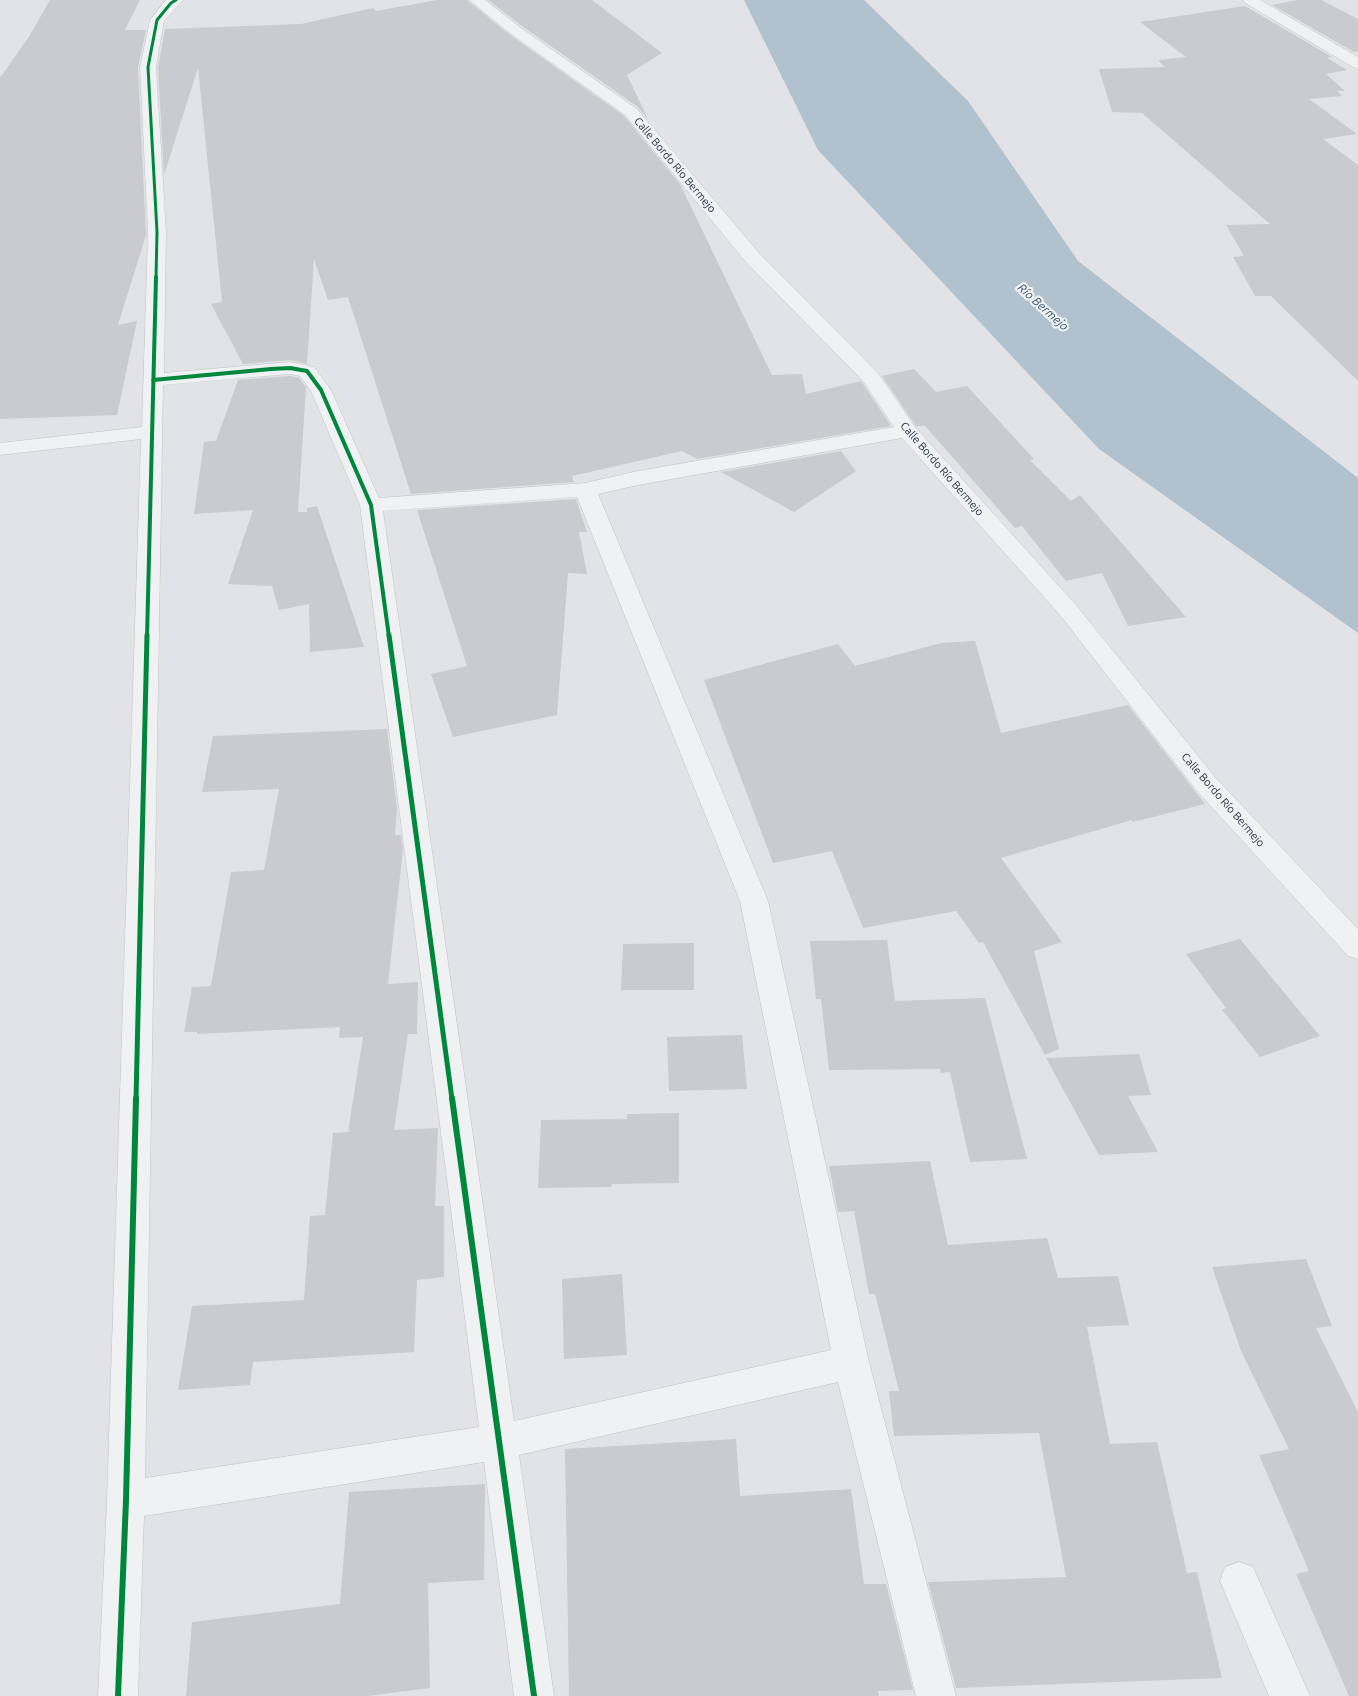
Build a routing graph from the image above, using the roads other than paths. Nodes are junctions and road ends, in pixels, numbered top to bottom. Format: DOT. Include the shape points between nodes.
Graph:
graph roads {
  1 [pos="476,0"];
  2 [pos="1250,0"];
  3 [pos="168,1"];
  4 [pos="1358,64"];
  5 [pos="153,380"];
  6 [pos="907,431"];
  7 [pos="152,432"];
  8 [pos="0,449"];
  9 [pos="585,490"];
  10 [pos="371,505"];
  11 [pos="1358,948"];
  12 [pos="851,1362"];
  13 [pos="499,1442"];
  14 [pos="126,1500"];
  15 [pos="1239,1581"];
  16 [pos="118,1696"];
  17 [pos="534,1696"];
  18 [pos="936,1696"];
  19 [pos="1290,1696"];
  1 -- 6 [label="street, Calle Bordo Río Bermejo" via="631,112 752,257 871,377"];
  2 -- 4 [label="street"];
  3 -- 5 [label="street" via="157,20 148,67 157,232"];
  5 -- 7 [label="street"];
  5 -- 10 [label="street" via="271,369 307,371 321,390"];
  6 -- 9 [label="street"];
  6 -- 11 [label="street, Calle Bordo Río Bermejo" via="1068,610 1206,784"];
  7 -- 8 [label="street"];
  7 -- 14 [label="street"];
  9 -- 10 [label="street"];
  9 -- 12 [label="street" via="754,901"];
  10 -- 13 [label="street"];
  12 -- 13 [label="street"];
  12 -- 18 [label="street"];
  13 -- 14 [label="street"];
  13 -- 17 [label="street"];
  14 -- 16 [label="street"];
  15 -- 19 [label="street"];
}
